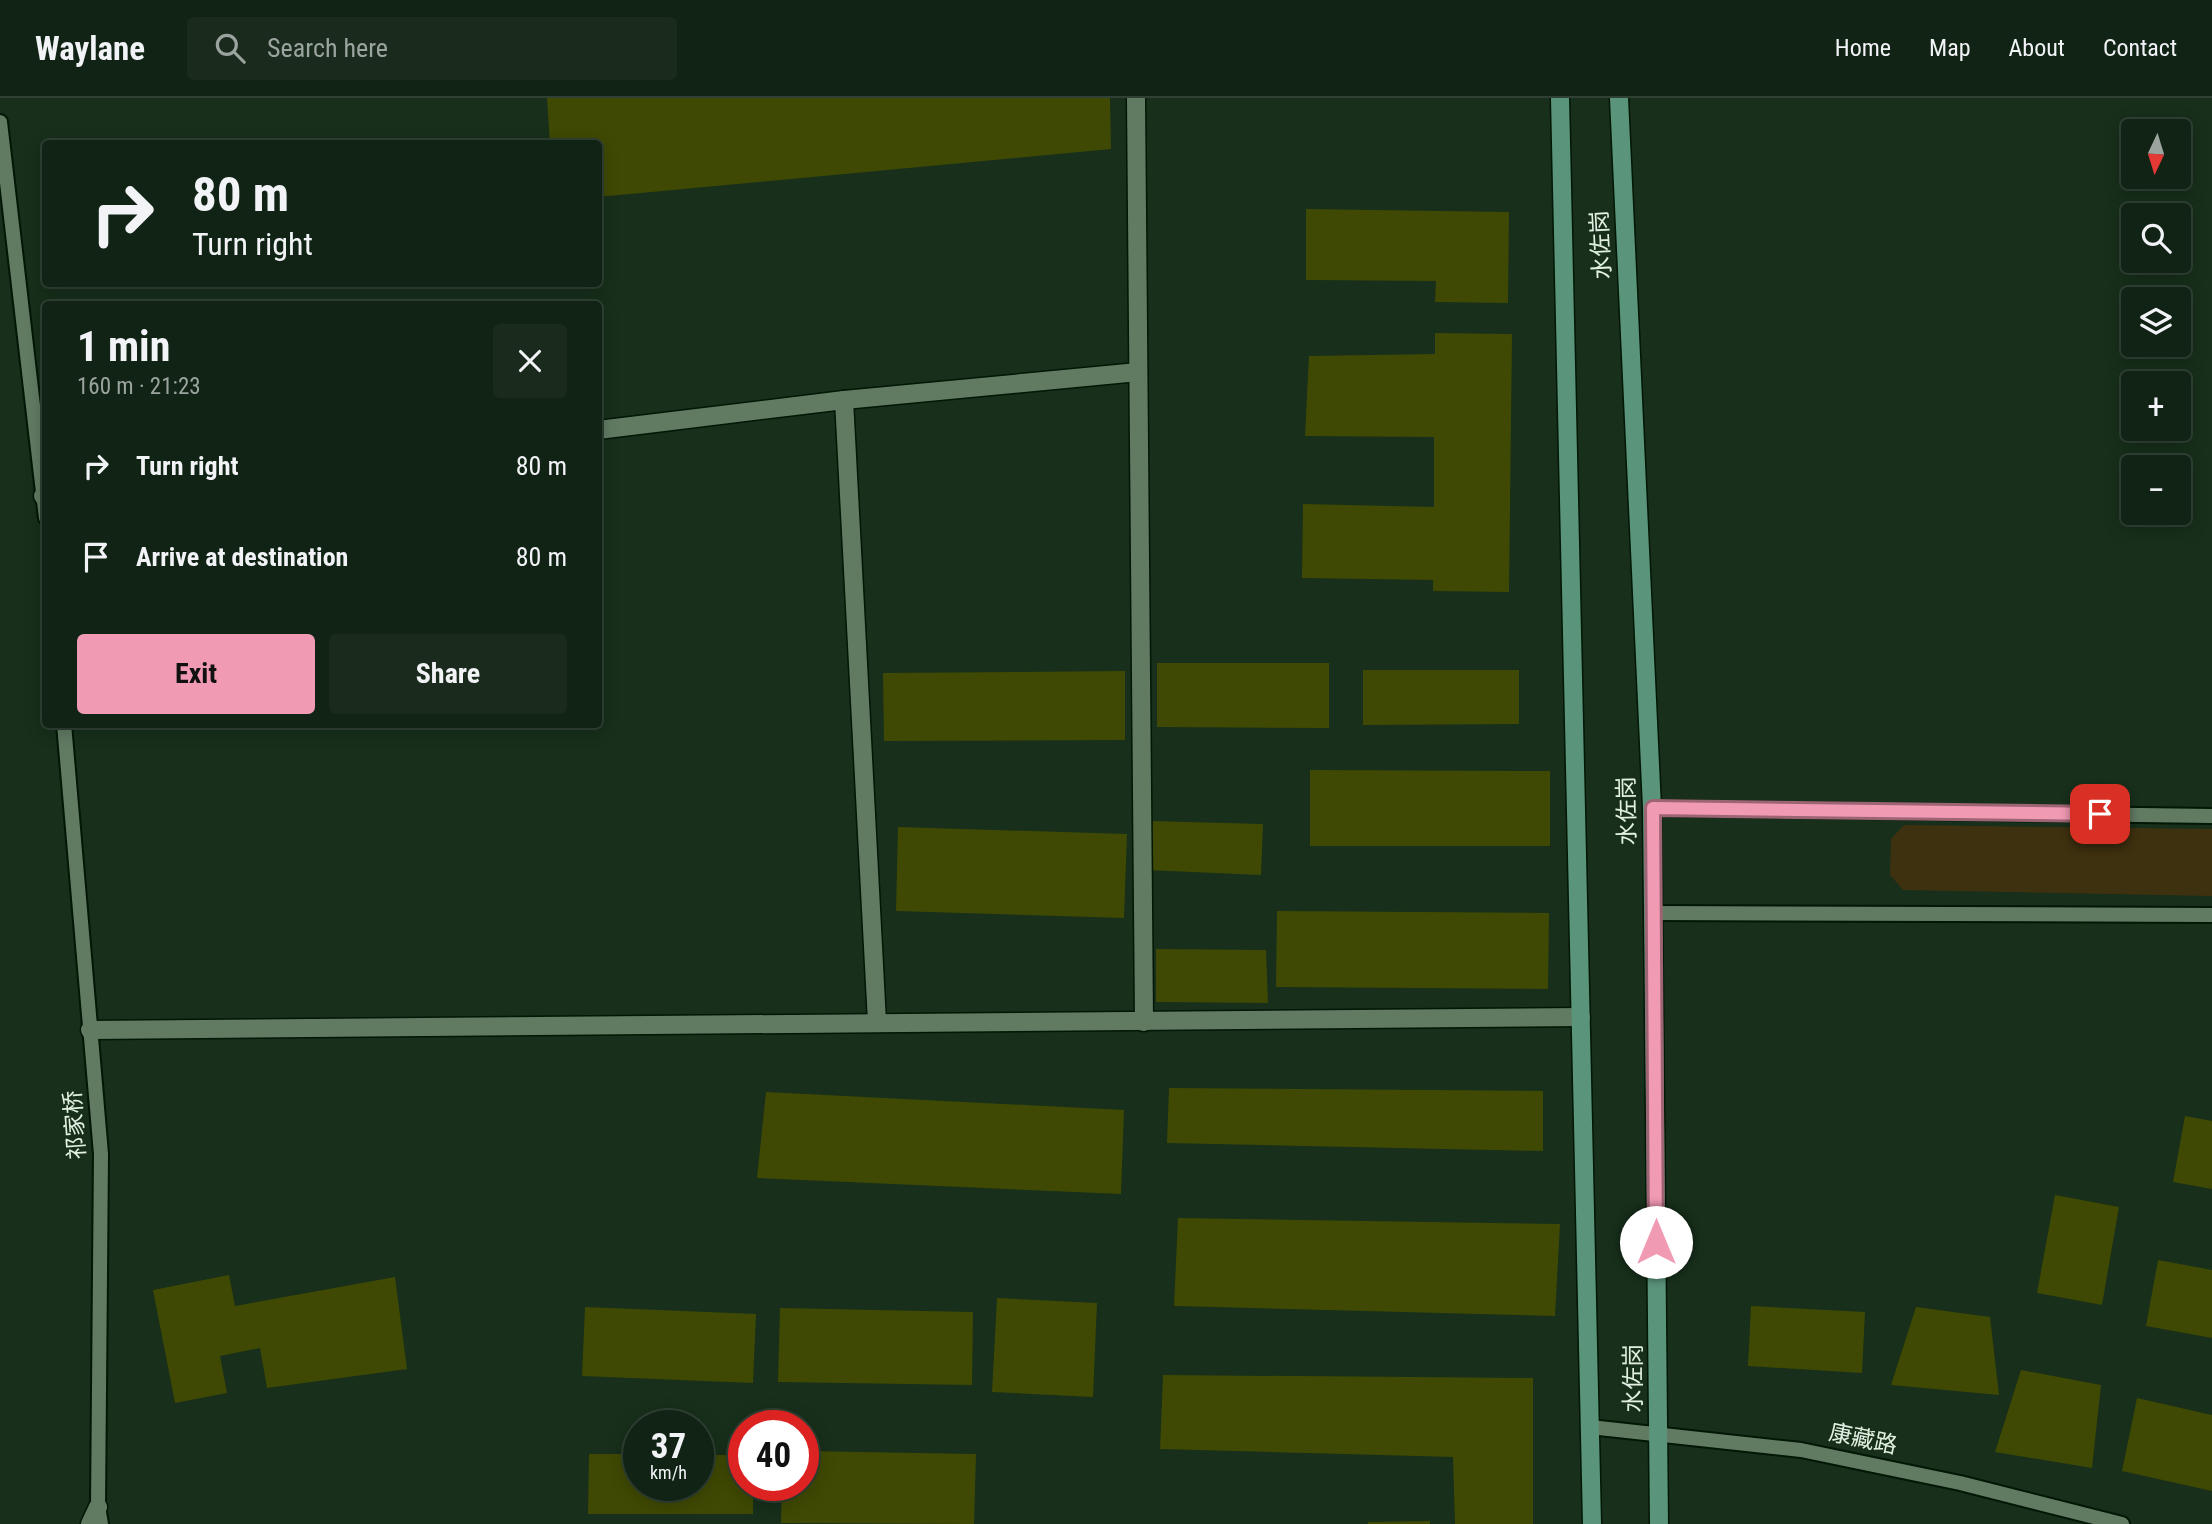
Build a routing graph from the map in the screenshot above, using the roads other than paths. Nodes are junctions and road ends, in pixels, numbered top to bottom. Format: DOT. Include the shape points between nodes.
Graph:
graph roads {
  1 [pos="1136,98"];
  2 [pos="1560,98"];
  3 [pos="1619,98"];
  4 [pos="0,122"];
  5 [pos="1139,372"];
  6 [pos="844,400"];
  7 [pos="602,429"];
  8 [pos="42,479"];
  9 [pos="64,728"];
  10 [pos="1653,808"];
  11 [pos="2212,816"];
  12 [pos="1653,913"];
  13 [pos="2212,915"];
  14 [pos="1581,1017"];
  15 [pos="877,1022"];
  16 [pos="1144,1022"];
  17 [pos="90,1030"];
  18 [pos="1590,1427"];
  19 [pos="1657,1434"];
  20 [pos="99,1515"];
  21 [pos="90,1524"];
  22 [pos="1592,1524"];
  23 [pos="1659,1524"];
  24 [pos="2122,1524"];
  1 -- 5 [label="street"];
  2 -- 14 [label="street, 水佐岗"];
  3 -- 10 [label="street, 水佐岗"];
  4 -- 8 [label="lane"];
  5 -- 6 [label="street"];
  5 -- 16 [label="street"];
  6 -- 7 [label="street"];
  6 -- 15 [label="street"];
  9 -- 17 [label="lane, 祁家桥"];
  10 -- 11 [label="lane"];
  10 -- 12 [label="street, 水佐岗"];
  12 -- 13 [label="lane"];
  12 -- 19 [label="street, 水佐岗"];
  14 -- 16 [label="street"];
  14 -- 18 [label="street, 水佐岗"];
  15 -- 16 [label="street"];
  15 -- 17 [label="street"];
  17 -- 20 [label="lane, 祁家桥" via="101,1154"];
  18 -- 19 [label="lane, 康藏路"];
  18 -- 22 [label="street, 水佐岗"];
  19 -- 23 [label="street, 水佐岗"];
  19 -- 24 [label="lane, 康藏路" via="1801,1450 1960,1483"];
  20 -- 21 [label="street"];
}
